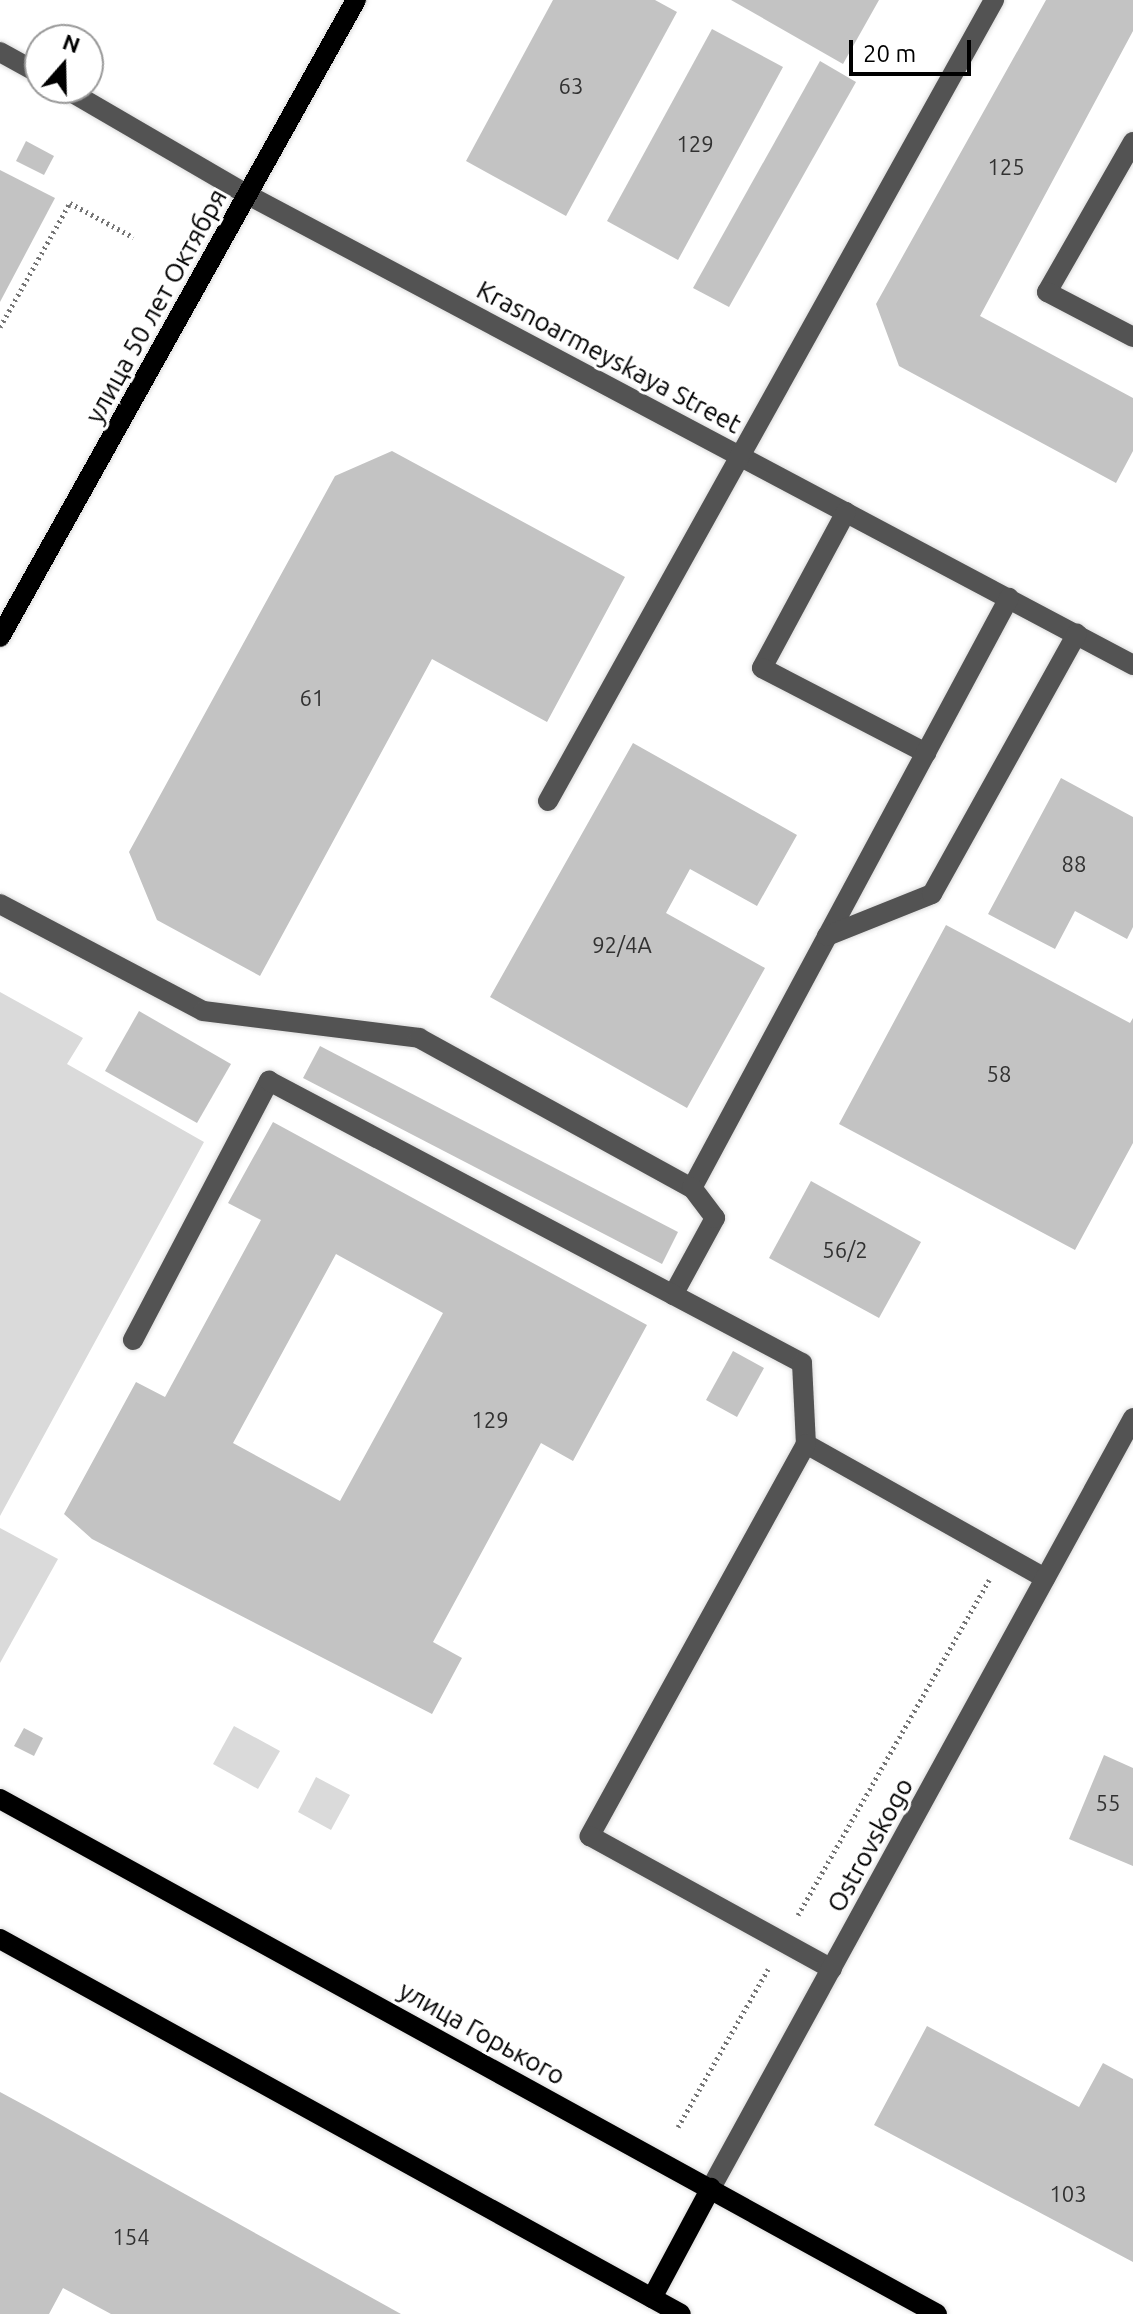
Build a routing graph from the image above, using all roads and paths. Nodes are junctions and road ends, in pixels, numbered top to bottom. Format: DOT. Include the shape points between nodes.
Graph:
graph roads {
  1 [pos="356,0"];
  2 [pos="994,0"];
  3 [pos="0,52"];
  4 [pos="24,65"];
  5 [pos="92,104"];
  6 [pos="1133,142"];
  7 [pos="248,195"];
  8 [pos="133,237"];
  9 [pos="0,327"];
  10 [pos="1133,337"];
  11 [pos="739,455"];
  12 [pos="846,512"];
  13 [pos="1009,598"];
  14 [pos="1077,634"];
  15 [pos="0,637"];
  16 [pos="1133,665"];
  17 [pos="926,753"];
  18 [pos="548,801"];
  19 [pos="0,904"];
  20 [pos="827,936"];
  21 [pos="692,1188"];
  22 [pos="673,1295"];
  23 [pos="133,1340"];
  24 [pos="1133,1418"];
  25 [pos="806,1444"];
  26 [pos="1004,1555"];
  27 [pos="1045,1578"];
  28 [pos="0,1799"];
  29 [pos="0,1939"];
  30 [pos="783,1942"];
  31 [pos="832,1969"];
  32 [pos="678,2127"];
  33 [pos="711,2188"];
  34 [pos="652,2298"];
  35 [pos="681,2314"];
  36 [pos="937,2314"];
  1 -- 7 [label="main road, улица 50 лет Октября"];
  2 -- 11 [label="street"];
  3 -- 4 [label="street"];
  5 -- 7 [label="street, Krasnoarmeyskaya Street"];
  6 -- 10 [label="street" via="1047,292"];
  7 -- 11 [label="street, Krasnoarmeyskaya Street"];
  7 -- 15 [label="main road, улица 50 лет Октября"];
  8 -- 9 [label="path" via="70,203"];
  11 -- 12 [label="street, Krasnoarmeyskaya Street"];
  11 -- 18 [label="street"];
  12 -- 13 [label="street, Krasnoarmeyskaya Street"];
  12 -- 17 [label="street" via="762,668"];
  13 -- 14 [label="street, Krasnoarmeyskaya Street"];
  13 -- 17 [label="street"];
  14 -- 16 [label="street, Krasnoarmeyskaya Street"];
  14 -- 20 [label="street" via="932,894"];
  17 -- 20 [label="street"];
  19 -- 21 [label="street" via="203,1011 419,1038"];
  20 -- 21 [label="street"];
  21 -- 22 [label="street" via="715,1218"];
  22 -- 23 [label="street" via="269,1081"];
  22 -- 25 [label="street" via="802,1363"];
  24 -- 27 [label="street, Ostrovskogo"];
  25 -- 26 [label="street"];
  25 -- 30 [label="street" via="590,1836"];
  26 -- 27 [label="street"];
  26 -- 30 [label="path"];
  27 -- 31 [label="street, Ostrovskogo"];
  28 -- 33 [label="main road, улица Горького"];
  29 -- 34 [label="main road"];
  30 -- 31 [label="street"];
  30 -- 32 [label="path"];
  31 -- 33 [label="street, Ostrovskogo"];
  33 -- 34 [label="main road, Ostrovskogo"];
  33 -- 36 [label="main road, улица Горького"];
  34 -- 35 [label="main road"];
}
